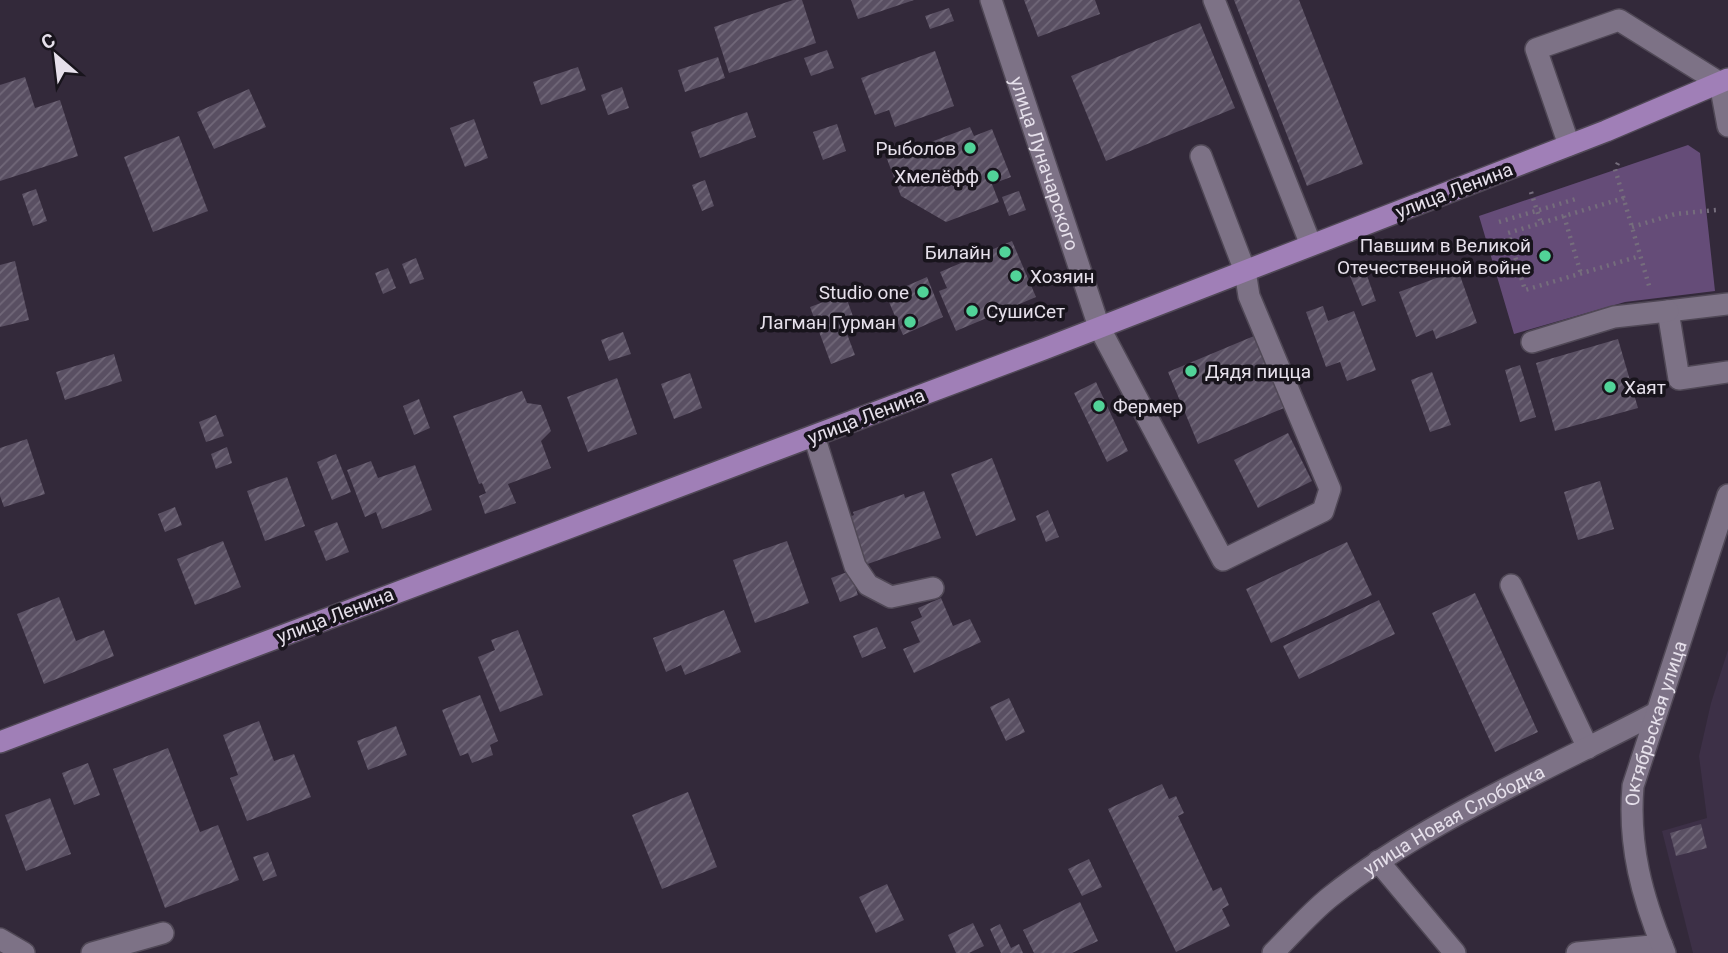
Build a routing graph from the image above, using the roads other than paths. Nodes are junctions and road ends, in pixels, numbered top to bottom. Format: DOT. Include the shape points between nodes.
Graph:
graph roads {
  1 [pos="991,0"];
  2 [pos="1214,0"];
  3 [pos="1724,81"];
  4 [pos="1728,126"];
  5 [pos="1569,145"];
  6 [pos="1201,156"];
  7 [pos="1311,245"];
  8 [pos="1245,271"];
  9 [pos="1728,304"];
  10 [pos="1662,312"];
  11 [pos="1099,327"];
  12 [pos="1532,342"];
  13 [pos="1728,372"];
  14 [pos="814,436"];
  15 [pos="1728,495"];
  16 [pos="1511,585"];
  17 [pos="933,588"];
  18 [pos="1654,714"];
  19 [pos="0,741"];
  20 [pos="1588,748"];
  21 [pos="1378,861"];
  22 [pos="163,933"];
  23 [pos="0,939"];
  24 [pos="1663,949"];
  25 [pos="24,953"];
  26 [pos="92,953"];
  27 [pos="1273,953"];
  28 [pos="1455,953"];
  29 [pos="1577,953"];
  1 -- 11 [label="street, улица Луначарского"];
  2 -- 7 [label="street"];
  3 -- 4 [label="street"];
  3 -- 5 [label="main road, улица Ленина"];
  3 -- 5 [label="street" via="1619,20 1536,50"];
  5 -- 7 [label="main road, улица Ленина"];
  6 -- 8 [label="street"];
  7 -- 8 [label="main road, улица Ленина"];
  8 -- 11 [label="main road, улица Ленина"];
  8 -- 11 [label="street, улица Луначарского" via="1249,296 1330,489 1323,511 1223,561"];
  9 -- 10 [label="street"];
  10 -- 12 [label="street" via="1614,317"];
  10 -- 13 [label="street" via="1679,379"];
  11 -- 14 [label="main road, улица Ленина"];
  14 -- 17 [label="street" via="856,566 868,585 891,597"];
  14 -- 19 [label="main road, улица Ленина"];
  15 -- 18 [label="street, Октябрьская улица"];
  16 -- 20 [label="street"];
  18 -- 20 [label="street, улица Новая Слободка"];
  18 -- 24 [label="street, Октябрьская улица" via="1633,786 1630,823 1632,848"];
  20 -- 21 [label="street, улица Новая Слободка"];
  21 -- 27 [label="street, улица Новая Слободка" via="1328,898"];
  21 -- 28 [label="street"];
  22 -- 26 [label="street"];
  23 -- 25 [label="street"];
  24 -- 29 [label="street"];
}
